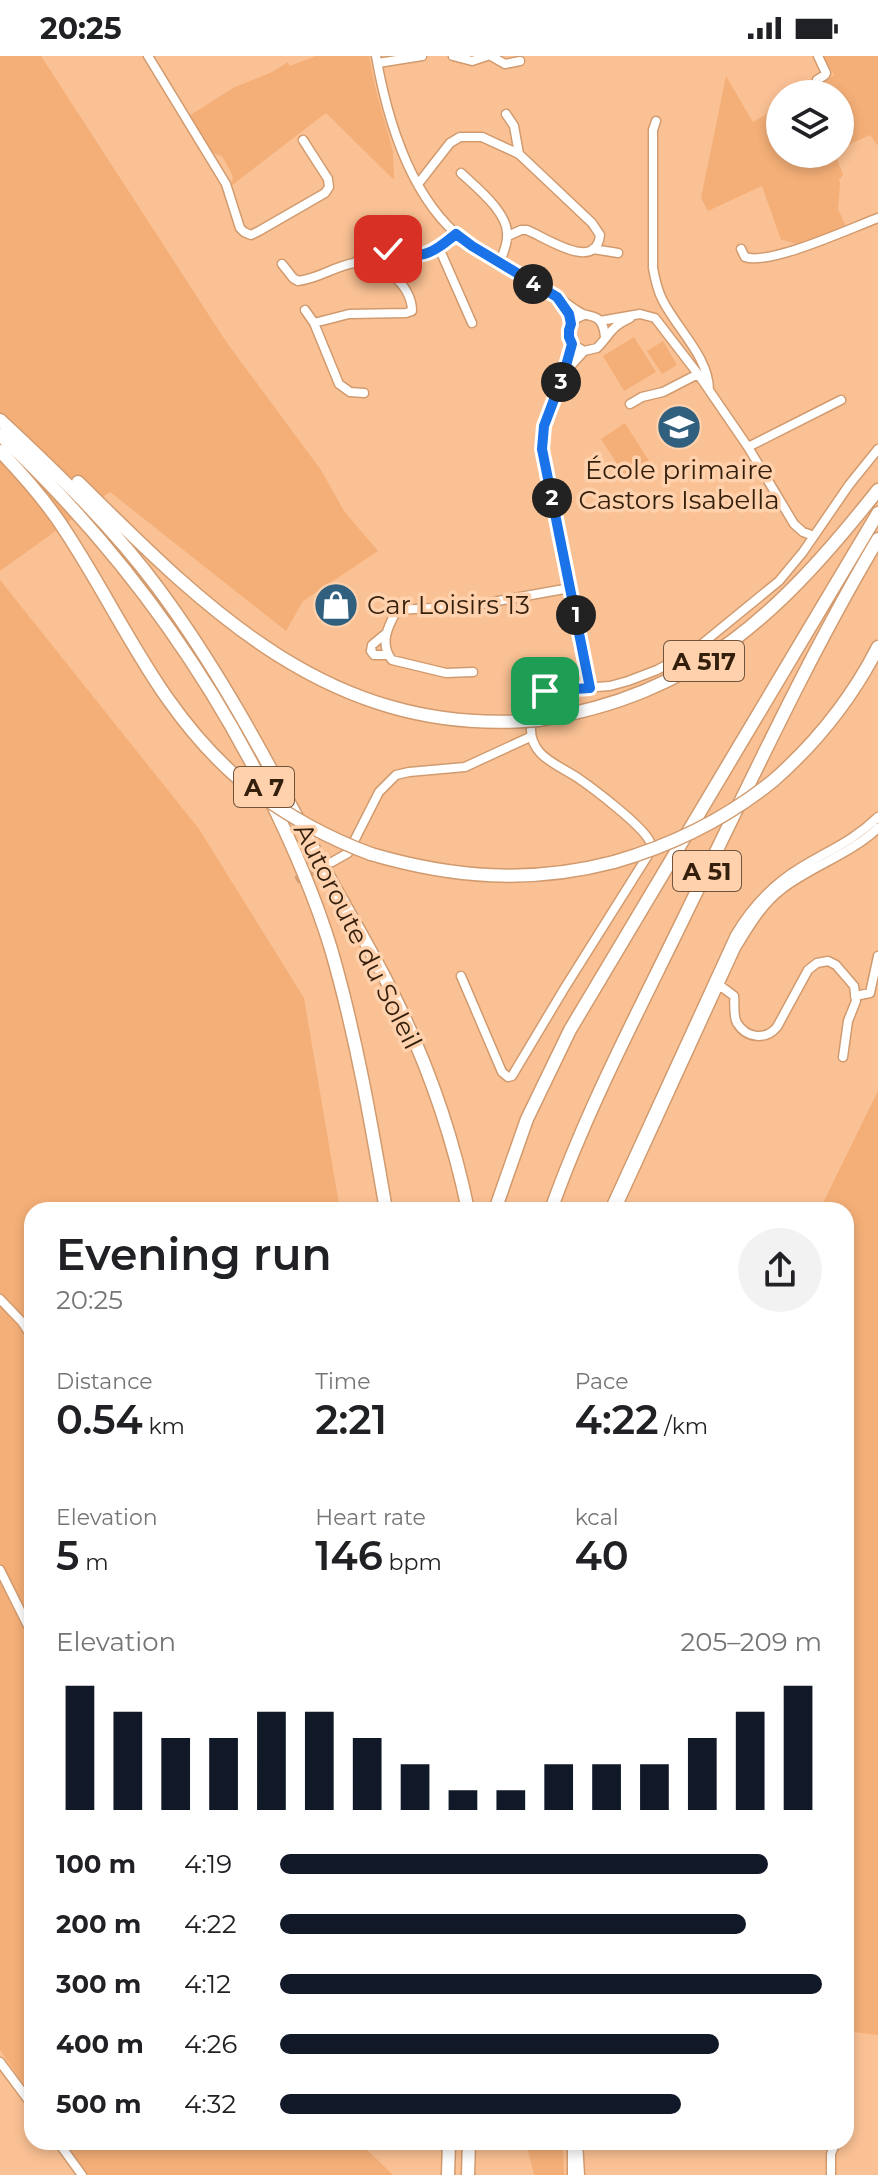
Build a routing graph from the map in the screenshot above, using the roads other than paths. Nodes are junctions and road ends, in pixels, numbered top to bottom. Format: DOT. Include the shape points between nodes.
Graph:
graph roads {
  1 [pos="148,56"];
  2 [pos="453,56"];
  3 [pos="489,56"];
  4 [pos="818,56"];
  5 [pos="416,57"];
  6 [pos="377,60"];
  7 [pos="520,61"];
  8 [pos="817,80"];
  9 [pos="506,114"];
  10 [pos="656,121"];
  11 [pos="303,140"];
  12 [pos="519,154"];
  13 [pos="461,173"];
  14 [pos="418,184"];
  15 [pos="878,218"];
  16 [pos="456,234"];
  17 [pos="508,236"];
  18 [pos="439,248"];
  19 [pos="593,249"];
  20 [pos="741,249"];
  21 [pos="618,253"];
  22 [pos="355,263"];
  23 [pos="500,263"];
  24 [pos="282,264"];
  25 [pos="557,297"];
  26 [pos="305,310"];
  27 [pos="640,314"];
  28 [pos="584,315"];
  29 [pos="600,321"];
  30 [pos="314,323"];
  31 [pos="472,323"];
  32 [pos="571,324"];
  33 [pos="605,337"];
  34 [pos="572,344"];
  35 [pos="584,351"];
  36 [pos="564,373"];
  37 [pos="698,374"];
  38 [pos="709,390"];
  39 [pos="364,393"];
  40 [pos="841,400"];
  41 [pos="630,404"];
  42 [pos="0,418"];
  43 [pos="0,435"];
  44 [pos="748,447"];
  45 [pos="878,449"];
  46 [pos="0,451"];
  47 [pos="878,490"];
  48 [pos="878,513"];
  49 [pos="814,536"];
  50 [pos="878,539"];
  51 [pos="570,588"];
  52 [pos="384,635"];
  53 [pos="878,647"];
  54 [pos="388,655"];
  55 [pos="473,672"];
  56 [pos="590,688"];
  57 [pos="530,720"];
  58 [pos="530,737"];
  59 [pos="876,827"];
  60 [pos="332,862"];
  61 [pos="878,956"];
  62 [pos="461,976"];
  63 [pos="717,983"];
  64 [pos="855,996"];
  65 [pos="843,1057"];
  66 [pos="385,1202"];
  67 [pos="466,1202"];
  68 [pos="498,1202"];
  69 [pos="554,1202"];
  70 [pos="613,1202"];
  71 [pos="620,1202"];
  72 [pos="0,1299"];
  73 [pos="24,1325"];
  74 [pos="0,1570"];
  75 [pos="24,1618"];
  76 [pos="0,2062"];
  77 [pos="24,2094"];
  78 [pos="64,2150"];
  79 [pos="449,2150"];
  80 [pos="469,2150"];
  81 [pos="572,2150"];
  82 [pos="578,2150"];
  83 [pos="833,2150"];
  84 [pos="82,2175"];
  85 [pos="448,2175"];
  86 [pos="468,2175"];
  87 [pos="572,2175"];
  88 [pos="580,2175"];
  89 [pos="831,2175"];
  1 -- 11 [label="street" via="226,184 244,232 259,231 329,187"];
  2 -- 3 [label="street" via="472,61"];
  3 -- 7 [label="street" via="505,64"];
  4 -- 8 [label="street" via="826,73"];
  5 -- 6 [label="street"];
  6 -- 14 [label="street" via="397,138"];
  9 -- 12 [label="street"];
  10 -- 38 [label="street" via="656,285 707,370"];
  12 -- 14 [label="street" via="482,137 460,137"];
  12 -- 19 [label="street" via="599,230"];
  13 -- 17 [label="street" via="496,208"];
  14 -- 16 [label="street"];
  15 -- 20 [label="street" via="756,260 745,257"];
  16 -- 18 [label="street"];
  16 -- 23 [label="street"];
  17 -- 19 [label="street" via="527,230 569,251"];
  17 -- 23 [label="street"];
  18 -- 22 [label="street" via="419,257 376,247 365,250"];
  18 -- 31 [label="street"];
  19 -- 21 [label="street"];
  22 -- 24 [label="street" via="298,281"];
  22 -- 30 [label="street" via="396,277 405,286 412,311 349,314"];
  23 -- 25 [label="street"];
  25 -- 28 [label="street"];
  25 -- 32 [label="street"];
  26 -- 30 [label="street"];
  27 -- 29 [label="street"];
  27 -- 33 [label="street" via="618,323"];
  27 -- 37 [label="street" via="655,318"];
  28 -- 29 [label="street"];
  28 -- 32 [label="street"];
  29 -- 33 [label="street"];
  30 -- 39 [label="street" via="339,384"];
  32 -- 34 [label="street"];
  33 -- 35 [label="street" via="597,348"];
  34 -- 35 [label="street"];
  34 -- 36 [label="street"];
  35 -- 36 [label="street"];
  36 -- 51 [label="street" via="544,426 542,449"];
  37 -- 38 [label="street"];
  37 -- 41 [label="street"];
  38 -- 44 [label="street"];
  40 -- 44 [label="street"];
  42 -- 57 [label="highway, A 517" via="237,629 298,669 349,693 412,713 475,721"];
  42 -- 67 [label="highway, Autoroute du Soleil / A 7" via="125,546 217,674 395,997 440,1107"];
  43 -- 66 [label="highway, Autoroute du Soleil / A 7" via="73,507 170,629 239,737 285,828 342,989"];
  44 -- 49 [label="street" via="794,524"];
  45 -- 49 [label="street"];
  46 -- 53 [label="highway, bridge" via="63,527 147,669 199,741 239,779 305,824 371,854 418,867 485,876 551,874 614,862 694,832 774,780 799,756 852,692"];
  47 -- 57 [label="highway, A 517" via="794,588 703,662 627,699"];
  48 -- 68 [label="highway, A 51" via="570,1030 530,1111"];
  49 -- 56 [label="street" via="772,588 697,648 647,675"];
  50 -- 69 [label="highway, A 51" via="836,610 616,1057"];
  51 -- 52 [label="street" via="470,606 399,609"];
  51 -- 56 [label="street"];
  52 -- 54 [label="street"];
  52 -- 54 [label="street" via="371,651"];
  54 -- 55 [label="street" via="446,673"];
  56 -- 57 [label="street" via="542,691 533,700"];
  57 -- 58 [label="street"];
  58 -- 60 [label="street" via="465,767 396,775 379,792 348,853"];
  58 -- 62 [label="street" via="544,758 590,787 638,828 649,841 650,855 512,1076 502,1072"];
  59 -- 63 [label="street" via="800,868 762,898 735,935"];
  61 -- 64 [label="street" via="870,993"];
  63 -- 64 [label="street" via="734,996 735,1021 760,1038 771,1035 817,963 836,965 854,986"];
  63 -- 70 [label="street"];
  63 -- 71 [label="street"];
  64 -- 65 [label="street"];
  72 -- 73 [label="street"];
  74 -- 75 [label="street"];
  76 -- 77 [label="street"];
  78 -- 84 [label="street"];
  79 -- 85 [label="highway"];
  80 -- 86 [label="highway"];
  81 -- 87 [label="street"];
  82 -- 88 [label="street"];
  83 -- 89 [label="street"];
}
